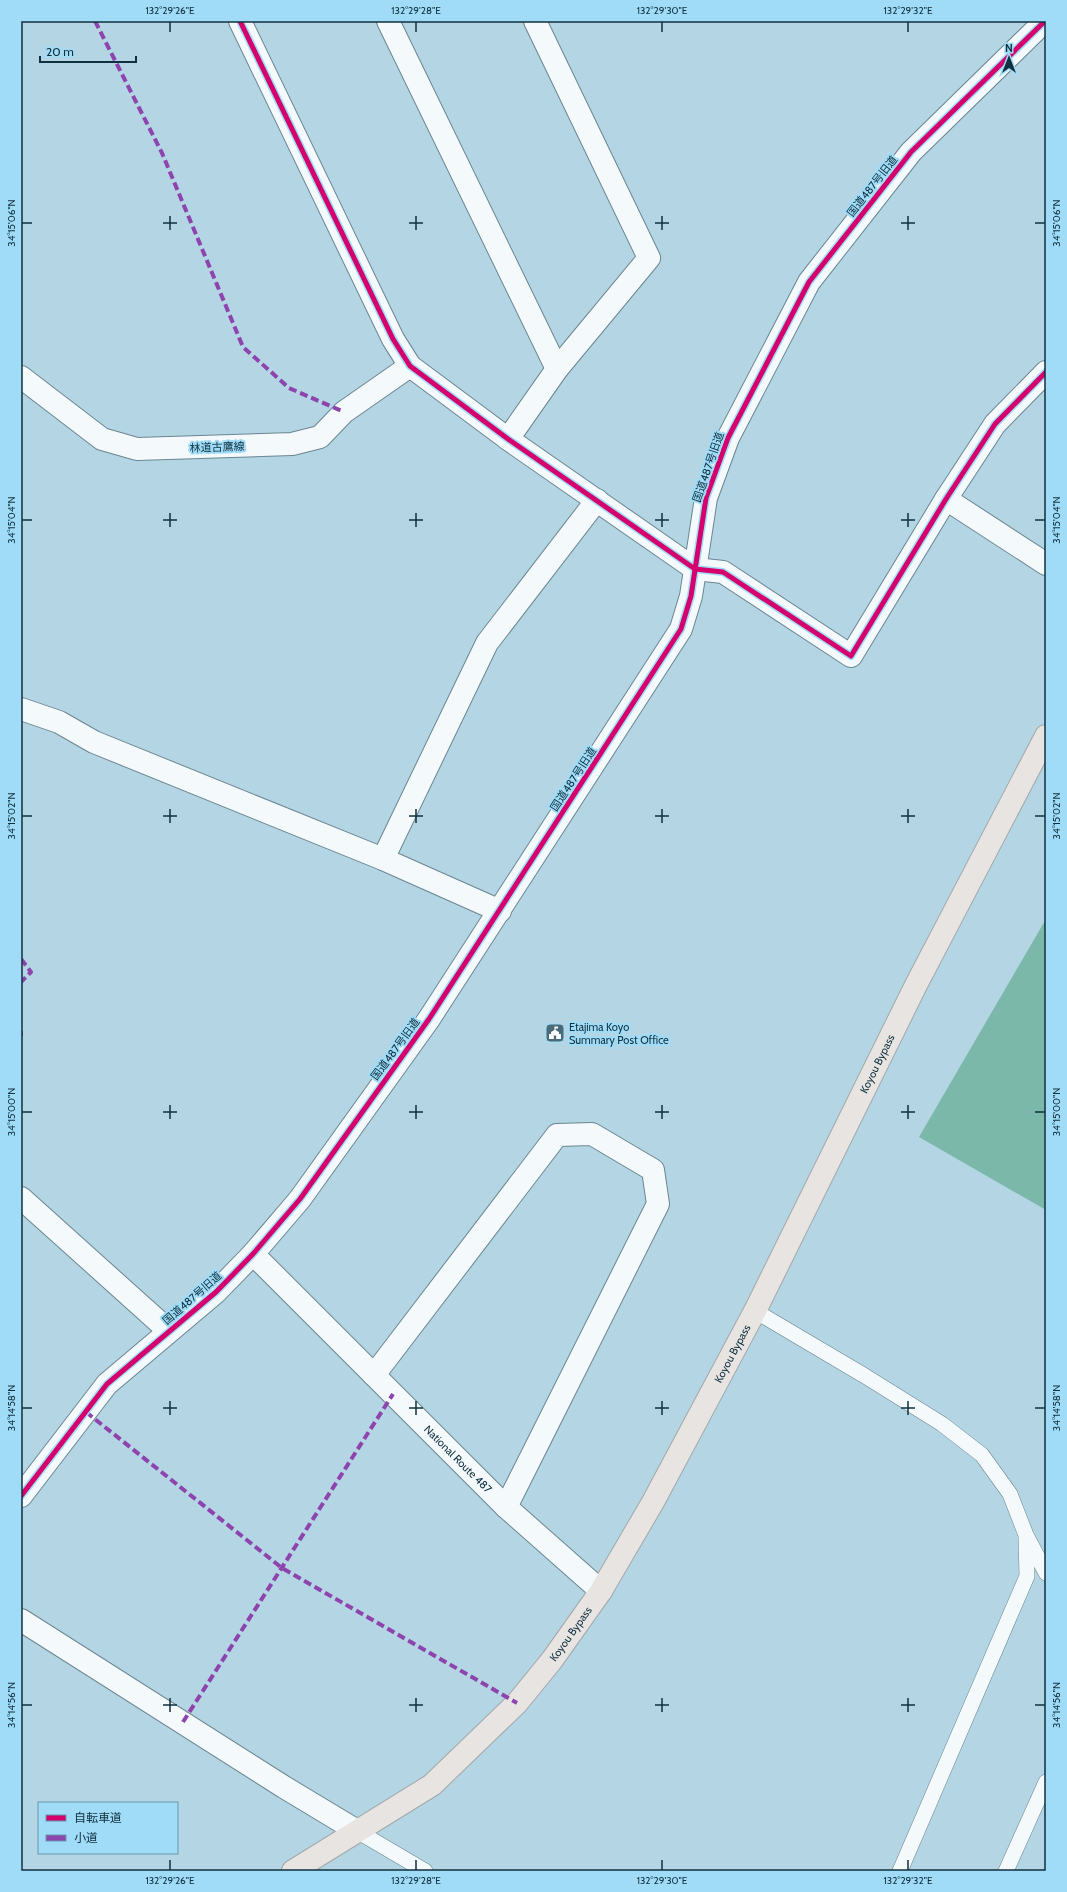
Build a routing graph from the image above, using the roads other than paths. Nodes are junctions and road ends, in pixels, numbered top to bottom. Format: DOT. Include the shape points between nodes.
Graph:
graph roads {
  1 [pos="240,21"];
  2 [pos="388,21"];
  3 [pos="535,21"];
  4 [pos="1043,22"];
  5 [pos="410,366"];
  6 [pos="557,369"];
  7 [pos="1046,372"];
  8 [pos="21,377"];
  9 [pos="508,439"];
  10 [pos="946,499"];
  11 [pos="597,500"];
  12 [pos="1046,564"];
  13 [pos="695,569"];
  14 [pos="21,709"];
  15 [pos="1046,736"];
  16 [pos="383,859"];
  17 [pos="500,911"];
  18 [pos="21,1198"];
  19 [pos="253,1254"];
  20 [pos="755,1311"];
  21 [pos="169,1331"];
  22 [pos="374,1375"];
  23 [pos="21,1496"];
  24 [pos="506,1507"];
  25 [pos="1026,1535"];
  26 [pos="1046,1573"];
  27 [pos="601,1591"];
  28 [pos="21,1620"];
  29 [pos="1046,1782"];
  30 [pos="357,1831"];
  31 [pos="293,1871"];
  32 [pos="425,1871"];
  33 [pos="900,1871"];
  34 [pos="1006,1871"];
  1 -- 5 [label="street" via="393,339"];
  2 -- 6 [label="street"];
  3 -- 6 [label="street" via="649,258"];
  4 -- 13 [label="street, 国道487号旧道" via="911,152 809,282 728,438 706,498"];
  5 -- 8 [label="street, 林道古鷹線" via="344,412 320,437 292,444 137,449 102,439"];
  5 -- 9 [label="street"];
  6 -- 9 [label="street"];
  7 -- 10 [label="street" via="995,424"];
  9 -- 11 [label="street"];
  10 -- 12 [label="street"];
  10 -- 13 [label="street" via="851,656 723,572"];
  11 -- 13 [label="street"];
  11 -- 16 [label="street" via="487,643"];
  13 -- 17 [label="street, 国道487号旧道" via="691,596 681,629"];
  14 -- 16 [label="street" via="59,722 94,742"];
  15 -- 20 [label="highway, Koyou Bypass" via="916,985"];
  16 -- 17 [label="street"];
  17 -- 19 [label="street, 国道487号旧道" via="429,1019 300,1199"];
  18 -- 21 [label="street"];
  19 -- 21 [label="street, 国道487号旧道" via="216,1292"];
  19 -- 22 [label="street, National Route 487"];
  20 -- 25 [label="lane" via="935,1420 982,1455 1010,1494"];
  20 -- 27 [label="highway, Koyou Bypass" via="653,1502"];
  21 -- 23 [label="street, 国道487号旧道" via="107,1384"];
  22 -- 24 [label="street, National Route 487"];
  22 -- 24 [label="street" via="557,1135 592,1134 653,1170 658,1204"];
  24 -- 27 [label="street, National Route 487"];
  25 -- 26 [label="lane"];
  25 -- 33 [label="lane" via="1027,1576"];
  27 -- 30 [label="highway, Koyou Bypass" via="518,1703 432,1785"];
  28 -- 30 [label="street"];
  29 -- 34 [label="lane"];
  30 -- 31 [label="highway, Koyou Bypass"];
  30 -- 32 [label="lane"];
}
